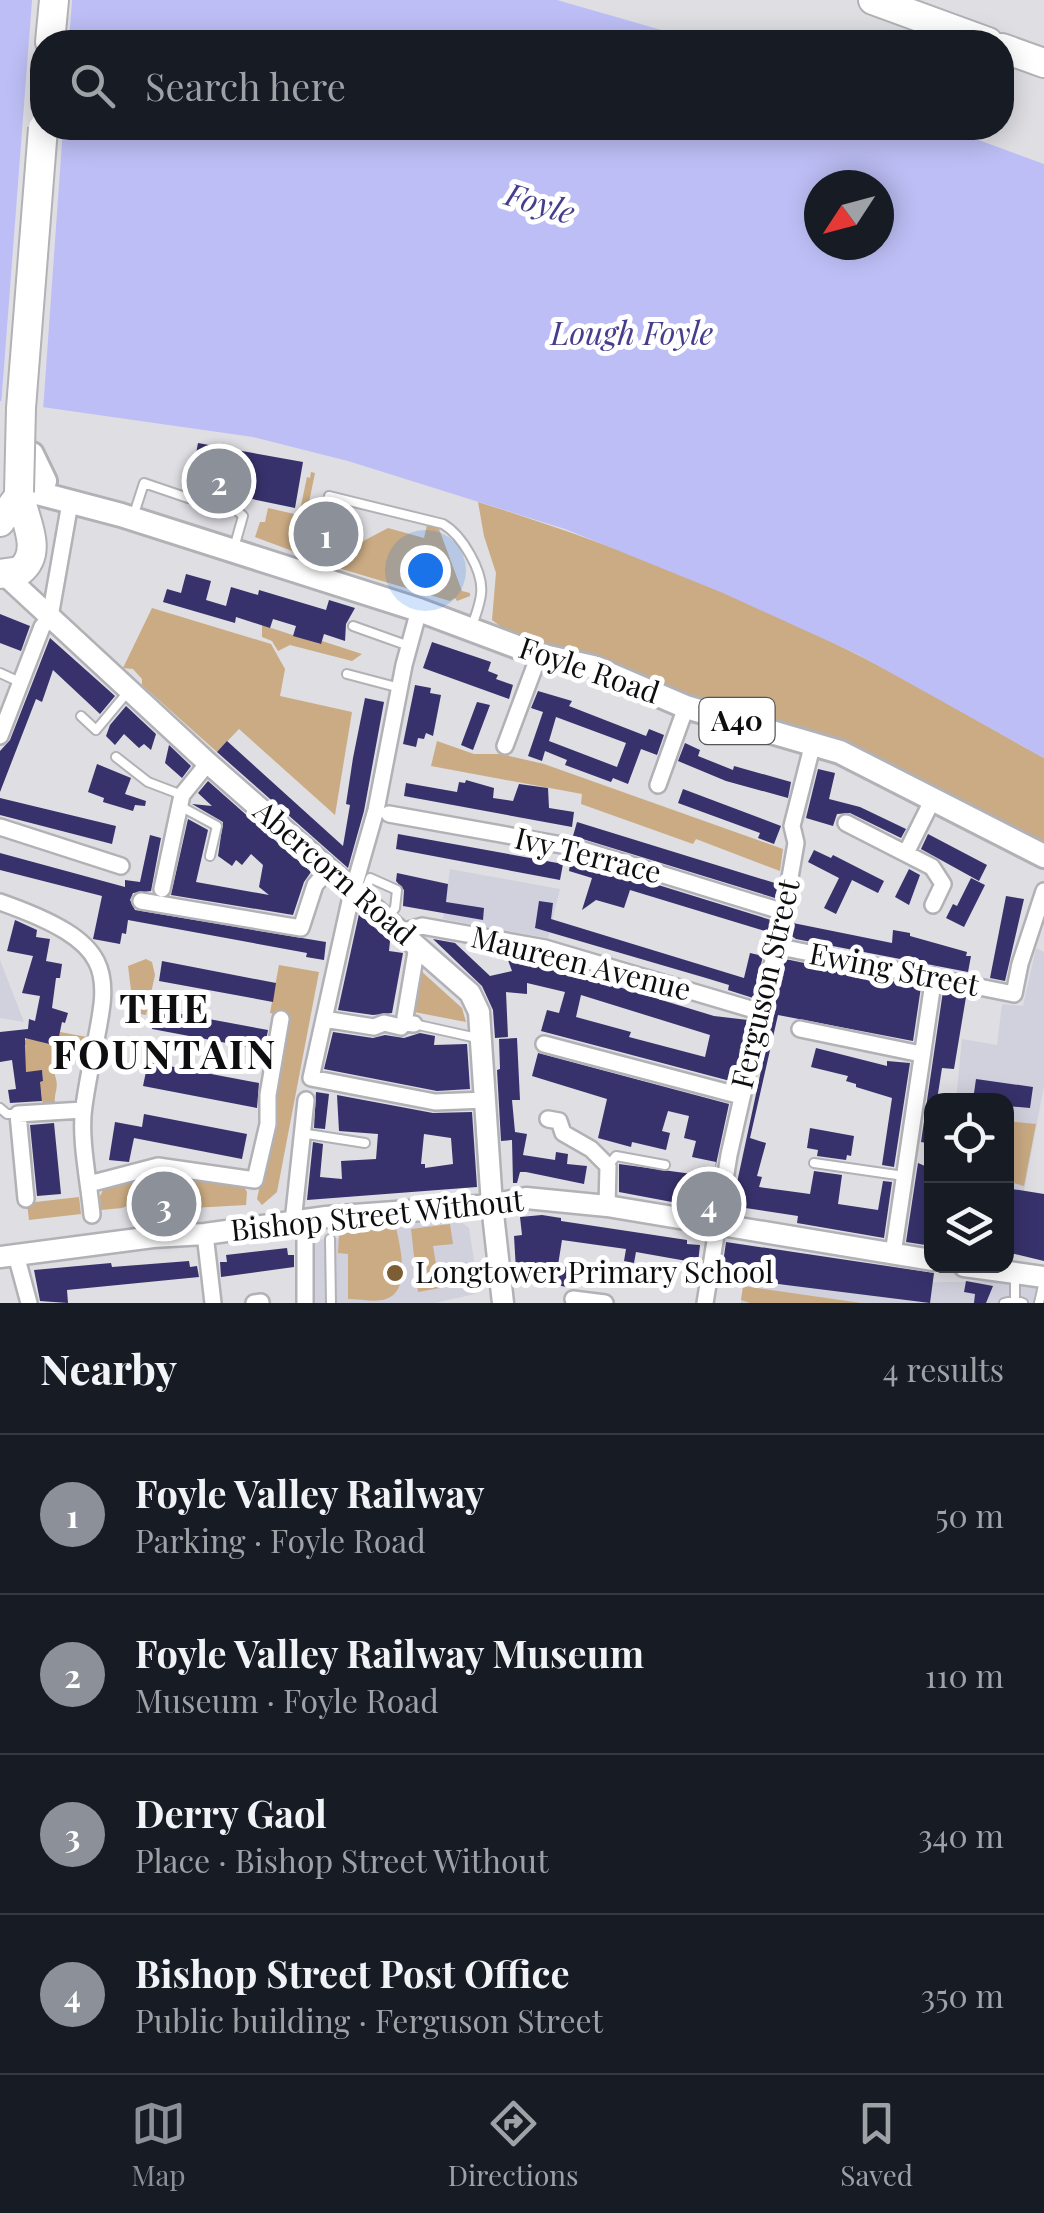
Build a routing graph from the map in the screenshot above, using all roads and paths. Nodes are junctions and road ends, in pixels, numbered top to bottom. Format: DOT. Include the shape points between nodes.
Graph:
graph roads {
  1 [pos="54,0"];
  2 [pos="874,0"];
  3 [pos="51,30"];
  4 [pos="955,30"];
  5 [pos="1014,52"];
  6 [pos="1044,63"];
  7 [pos="42,140"];
  8 [pos="18,476"];
  9 [pos="70,503"];
  10 [pos="126,517"];
  11 [pos="0,523"];
  12 [pos="342,538"];
  13 [pos="30,547"];
  14 [pos="232,552"];
  15 [pos="3,574"];
  16 [pos="420,610"];
  17 [pos="46,613"];
  18 [pos="353,626"];
  19 [pos="471,630"];
  20 [pos="409,646"];
  21 [pos="539,655"];
  22 [pos="0,673"];
  23 [pos="346,674"];
  24 [pos="22,684"];
  25 [pos="400,688"];
  26 [pos="130,690"];
  27 [pos="686,707"];
  28 [pos="81,716"];
  29 [pos="3,718"];
  30 [pos="0,736"];
  31 [pos="813,743"];
  32 [pos="505,746"];
  33 [pos="116,757"];
  34 [pos="208,763"];
  35 [pos="658,786"];
  36 [pos="181,800"];
  37 [pos="932,801"];
  38 [pos="389,814"];
  39 [pos="846,822"];
  40 [pos="0,827"];
  41 [pos="906,852"];
  42 [pos="210,856"];
  43 [pos="1044,856"];
  44 [pos="121,866"];
  45 [pos="329,869"];
  46 [pos="162,890"];
  47 [pos="1044,891"];
  48 [pos="358,895"];
  49 [pos="141,901"];
  50 [pos="0,903"];
  51 [pos="933,905"];
  52 [pos="784,912"];
  53 [pos="393,926"];
  54 [pos="417,946"];
  55 [pos="775,946"];
  56 [pos="934,976"];
  57 [pos="761,1012"];
  58 [pos="281,1019"];
  59 [pos="324,1019"];
  60 [pos="406,1022"];
  61 [pos="800,1028"];
  62 [pos="482,1038"];
  63 [pos="544,1044"];
  64 [pos="921,1054"];
  65 [pos="311,1078"];
  66 [pos="741,1096"];
  67 [pos="486,1100"];
  68 [pos="305,1106"];
  69 [pos="0,1108"];
  70 [pos="83,1110"];
  71 [pos="18,1114"];
  72 [pos="548,1119"];
  73 [pos="301,1134"];
  74 [pos="366,1143"];
  75 [pos="814,1163"];
  76 [pos="665,1165"];
  77 [pos="608,1166"];
  78 [pos="904,1176"];
  79 [pos="90,1184"];
  80 [pos="26,1199"];
  81 [pos="492,1205"];
  82 [pos="606,1206"];
  83 [pos="92,1212"];
  84 [pos="299,1220"];
  85 [pos="717,1226"];
  86 [pos="205,1234"];
  87 [pos="330,1239"];
  88 [pos="893,1254"];
  89 [pos="8,1256"];
  90 [pos="924,1259"];
  91 [pos="1015,1273"];
  92 [pos="1044,1279"];
  93 [pos="573,1299"];
  94 [pos="1019,1301"];
  95 [pos="29,1303"];
  96 [pos="213,1303"];
  97 [pos="305,1303"];
  98 [pos="331,1303"];
  99 [pos="503,1303"];
  100 [pos="605,1303"];
  101 [pos="705,1303"];
  102 [pos="1004,1303"];
  103 [pos="1040,1303"];
  1 -- 3 [label="highway"];
  2 -- 4 [label="highway"];
  5 -- 6 [label="highway"];
  7 -- 8 [label="highway, bridge"];
  8 -- 9 [label="main road, Foyle Road / A40"];
  8 -- 10 [label="main road, Foyle Road / A40"];
  8 -- 11 [label="highway"];
  8 -- 13 [label="highway"];
  9 -- 10 [label="main road, Foyle Road / A40"];
  9 -- 17 [label="street"];
  10 -- 14 [label="main road, Foyle Road / A40"];
  10 -- 14 [label="lane" via="144,483 231,505 243,516"];
  11 -- 13 [label="highway" via="16,524"];
  12 -- 19 [label="lane" via="320,532 328,496 455,531 482,590"];
  13 -- 15 [label="highway" via="20,571"];
  13 -- 17 [label="street"];
  14 -- 16 [label="main road, Foyle Road / A40"];
  15 -- 17 [label="street, Abercorn Road"];
  16 -- 19 [label="main road, Foyle Road / A40"];
  16 -- 20 [label="street"];
  17 -- 24 [label="street"];
  17 -- 26 [label="street, Abercorn Road"];
  18 -- 20 [label="lane"];
  19 -- 21 [label="main road, Foyle Road / A40"];
  20 -- 25 [label="street"];
  21 -- 27 [label="main road, Foyle Road / A40" via="593,667"];
  21 -- 32 [label="street"];
  22 -- 24 [label="lane"];
  23 -- 25 [label="lane"];
  24 -- 29 [label="street"];
  25 -- 48 [label="street"];
  26 -- 28 [label="lane" via="96,730"];
  26 -- 34 [label="street, Abercorn Road"];
  27 -- 31 [label="main road, Foyle Road / A40"];
  27 -- 35 [label="street"];
  29 -- 30 [label="street"];
  31 -- 37 [label="main road, Foyle Road / A40"];
  31 -- 52 [label="street, Ferguson Street" via="792,826 796,843"];
  33 -- 36 [label="lane"];
  34 -- 36 [label="street"];
  34 -- 45 [label="street, Abercorn Road"];
  36 -- 42 [label="lane" via="218,826"];
  36 -- 46 [label="street"];
  37 -- 41 [label="street"];
  37 -- 43 [label="main road, Foyle Road / A40"];
  38 -- 52 [label="street, Ivy Terrace" via="572,847"];
  39 -- 41 [label="street"];
  40 -- 44 [label="street"];
  41 -- 51 [label="street" via="932,867 943,884"];
  45 -- 48 [label="street, Abercorn Road"];
  45 -- 49 [label="street" via="312,892 302,928"];
  47 -- 56 [label="street, Ewing Street" via="1014,994"];
  48 -- 53 [label="street, Abercorn Road"];
  48 -- 53 [label="lane" via="370,878 397,890"];
  48 -- 59 [label="street"];
  50 -- 70 [label="street" via="74,934 102,970 104,994"];
  52 -- 55 [label="street, Ferguson Street"];
  53 -- 54 [label="street, Abercorn Road"];
  53 -- 57 [label="street, Maureen Avenue" via="545,948"];
  54 -- 60 [label="street"];
  54 -- 62 [label="street, Abercorn Road" via="470,993"];
  55 -- 56 [label="street, Ewing Street"];
  55 -- 57 [label="street, Ferguson Street"];
  56 -- 64 [label="street"];
  57 -- 66 [label="street, Ferguson Street"];
  58 -- 79 [label="street" via="255,1180 158,1166"];
  59 -- 60 [label="street" via="374,1027"];
  59 -- 65 [label="street"];
  60 -- 62 [label="lane"];
  61 -- 64 [label="street"];
  62 -- 67 [label="street, Abercorn Road"];
  63 -- 66 [label="street"];
  64 -- 78 [label="street"];
  65 -- 67 [label="street" via="434,1102"];
  65 -- 68 [label="lane"];
  66 -- 85 [label="street, Ferguson Street"];
  67 -- 81 [label="street, Abercorn Road"];
  68 -- 73 [label="street"];
  69 -- 71 [label="lane"];
  70 -- 71 [label="street"];
  70 -- 79 [label="street"];
  71 -- 80 [label="street"];
  72 -- 77 [label="street" via="559,1121 563,1133"];
  73 -- 74 [label="lane"];
  73 -- 84 [label="street"];
  75 -- 78 [label="lane"];
  76 -- 77 [label="lane" via="616,1156"];
  77 -- 82 [label="street"];
  78 -- 88 [label="street"];
  79 -- 83 [label="street"];
  81 -- 82 [label="street, Bishop Street Without" via="526,1198"];
  81 -- 84 [label="street, Bishop Street Without"];
  81 -- 99 [label="street, Abercorn Road"];
  82 -- 85 [label="street, Bishop Street Without"];
  84 -- 86 [label="street, Bishop Street Without"];
  84 -- 97 [label="street"];
  85 -- 88 [label="street, Bishop Street Without"];
  85 -- 101 [label="street, Ferguson Street"];
  86 -- 89 [label="street, Bishop Street Without"];
  86 -- 96 [label="street"];
  87 -- 98 [label="lane"];
  88 -- 90 [label="street, Bishop Street Without"];
  89 -- 95 [label="street"];
  91 -- 92 [label="street"];
  91 -- 94 [label="lane"];
  92 -- 103 [label="lane"];
  93 -- 100 [label="street"];
  94 -- 102 [label="lane"];
}
